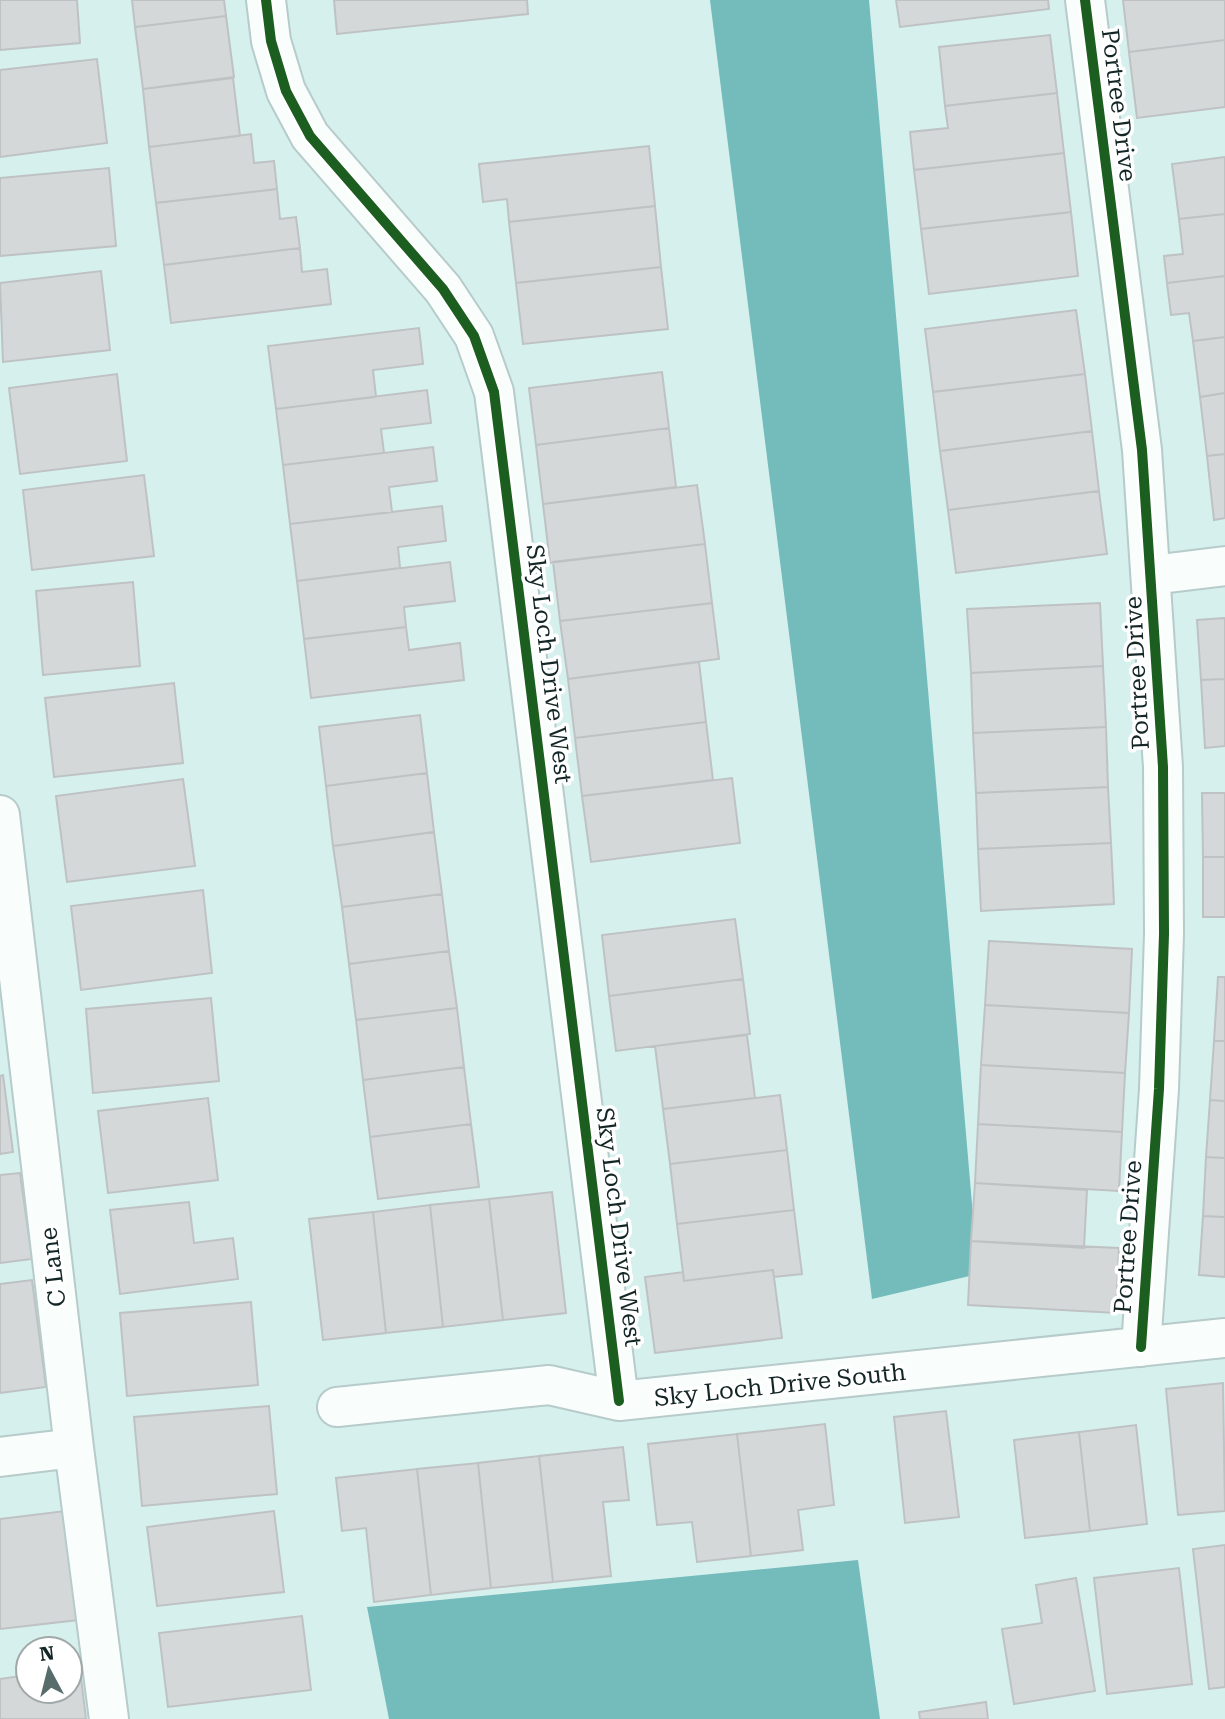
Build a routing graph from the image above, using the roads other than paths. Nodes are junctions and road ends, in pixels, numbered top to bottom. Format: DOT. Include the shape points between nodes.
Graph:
graph roads {
  1 [pos="266,0"];
  2 [pos="1085,0"];
  3 [pos="1225,566"];
  4 [pos="1152,575"];
  5 [pos="0,815"];
  6 [pos="1225,1338"];
  7 [pos="1141,1347"];
  8 [pos="619,1401"];
  9 [pos="337,1407"];
  10 [pos="74,1448"];
  11 [pos="0,1457"];
  12 [pos="109,1719"];
  1 -- 8 [label="street, Sky Loch Drive West" via="271,41 286,91 310,136 443,289 474,336 494,392"];
  2 -- 4 [label="street, Portree Drive" via="1142,450"];
  3 -- 4 [label="street"];
  4 -- 7 [label="street, Portree Drive" via="1163,767 1164,934 1159,1089"];
  5 -- 10 [label="street, C Lane"];
  6 -- 7 [label="street, Sky Loch Drive South"];
  7 -- 8 [label="street, Sky Loch Drive South"];
  8 -- 9 [label="street, Sky Loch Drive South" via="549,1385"];
  10 -- 11 [label="street"];
  10 -- 12 [label="street, C Lane"];
}
